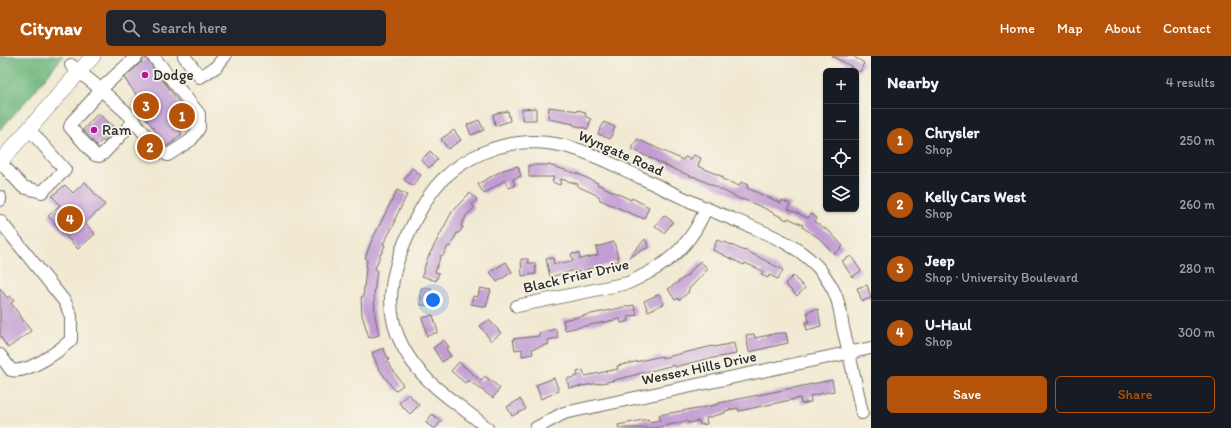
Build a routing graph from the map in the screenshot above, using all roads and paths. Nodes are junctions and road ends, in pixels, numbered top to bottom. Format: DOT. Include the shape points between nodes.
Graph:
graph roads {
  1 [pos="93,56"];
  2 [pos="137,56"];
  3 [pos="153,56"];
  4 [pos="184,56"];
  5 [pos="225,56"];
  6 [pos="77,64"];
  7 [pos="101,89"];
  8 [pos="134,121"];
  9 [pos="29,129"];
  10 [pos="0,147"];
  11 [pos="0,162"];
  12 [pos="0,197"];
  13 [pos="0,200"];
  14 [pos="706,209"];
  15 [pos="0,221"];
  16 [pos="517,306"];
  17 [pos="871,348"];
  18 [pos="849,353"];
  19 [pos="0,355"];
  20 [pos="862,413"];
  21 [pos="487,428"];
  22 [pos="536,428"];
  1 -- 6 [label="main road"];
  2 -- 7 [label="street"];
  3 -- 8 [label="street" via="199,114 199,128 191,140 168,154 159,151"];
  4 -- 5 [label="street" via="200,76 216,67"];
  6 -- 7 [label="street"];
  6 -- 9 [label="main road"];
  6 -- 10 [label="main road"];
  7 -- 8 [label="street"];
  7 -- 8 [label="street" via="70,127 95,155 103,154"];
  9 -- 11 [label="main road"];
  9 -- 11 [label="street" via="65,170 42,192 23,187"];
  12 -- 13 [label="street"];
  14 -- 16 [label="street, Black Friar Drive" via="693,233 675,255 659,268 628,283"];
  14 -- 18 [label="street, Wyngate Road" via="784,242 807,257 823,273 836,295"];
  14 -- 21 [label="street, Wyngate Road" via="580,150 548,143 531,142 488,150 460,164 442,180 427,197 397,261 391,290 391,309 402,346 412,362 442,395"];
  15 -- 19 [label="street" via="65,302 71,316 71,340 37,364 16,371 11,370"];
  17 -- 18 [label="street, Wessex Hills Drive"];
  18 -- 20 [label="street, Wyngate Road"];
  18 -- 22 [label="street, Wessex Hills Drive" via="564,413"];
}
